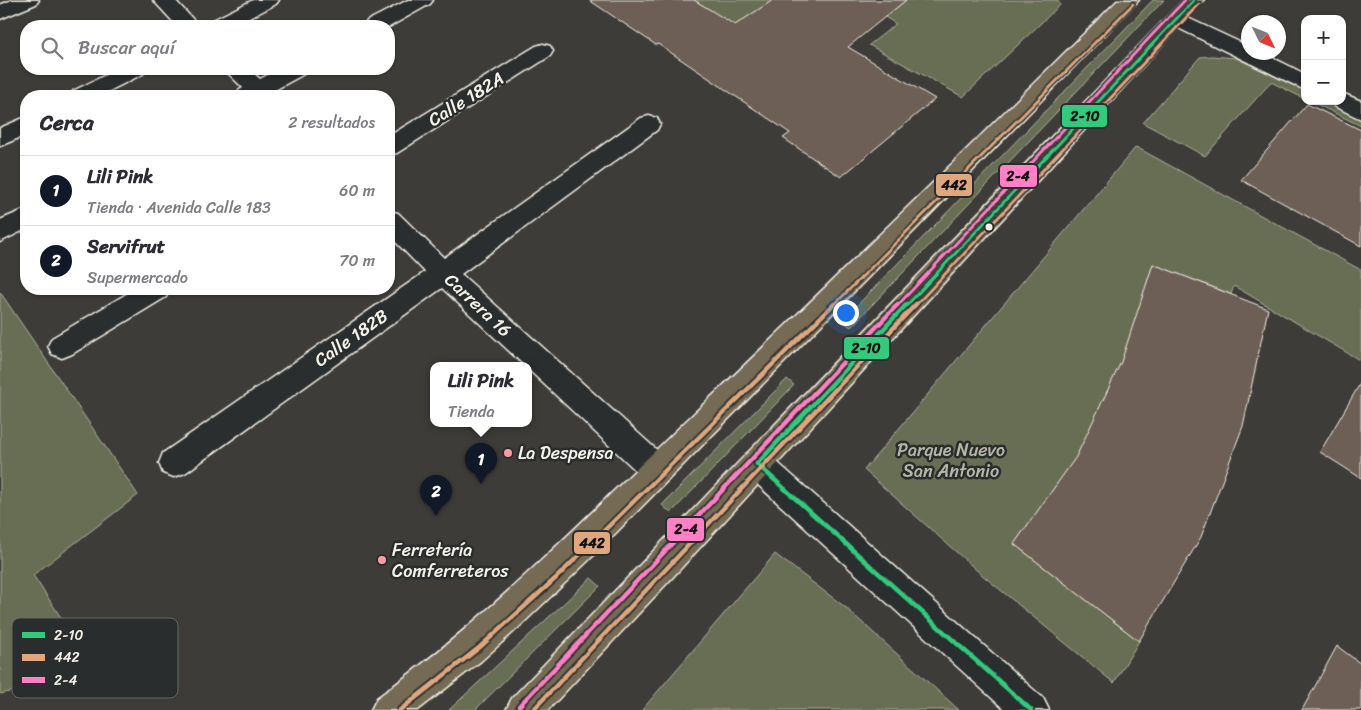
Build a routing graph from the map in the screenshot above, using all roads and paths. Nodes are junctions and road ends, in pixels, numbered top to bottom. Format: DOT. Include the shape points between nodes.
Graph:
graph roads {
  1 [pos="29,0"];
  2 [pos="163,0"];
  3 [pos="269,0"];
  4 [pos="423,0"];
  5 [pos="1194,0"];
  6 [pos="1127,1"];
  7 [pos="0,13"];
  8 [pos="1176,19"];
  9 [pos="183,20"];
  10 [pos="230,20"];
  11 [pos="385,20"];
  12 [pos="543,51"];
  13 [pos="123,75"];
  14 [pos="240,75"];
  15 [pos="286,75"];
  16 [pos="1301,81"];
  17 [pos="93,90"];
  18 [pos="253,90"];
  19 [pos="262,90"];
  20 [pos="1346,103"];
  21 [pos="1361,111"];
  22 [pos="649,124"];
  23 [pos="20,127"];
  24 [pos="0,138"];
  25 [pos="395,143"];
  26 [pos="20,221"];
  27 [pos="395,226"];
  28 [pos="0,232"];
  29 [pos="443,273"];
  30 [pos="147,295"];
  31 [pos="62,346"];
  32 [pos="174,463"];
  33 [pos="757,464"];
  34 [pos="657,470"];
  35 [pos="389,710"];
  36 [pos="524,710"];
  37 [pos="1031,710"];
  1 -- 7 [label="street"];
  2 -- 9 [label="street"];
  3 -- 10 [label="street"];
  4 -- 11 [label="street"];
  5 -- 8 [label="main road"];
  6 -- 34 [label="main road"];
  8 -- 16 [label="street"];
  8 -- 33 [label="main road"];
  12 -- 25 [label="street, Calle 182A"];
  13 -- 17 [label="street"];
  14 -- 18 [label="street"];
  15 -- 19 [label="street"];
  20 -- 21 [label="street"];
  22 -- 29 [label="street, Calle 182B"];
  23 -- 24 [label="street"];
  26 -- 28 [label="street"];
  27 -- 29 [label="street, Carrera 16"];
  29 -- 32 [label="street, Calle 182B"];
  29 -- 34 [label="street, Carrera 16"];
  30 -- 31 [label="street"];
  33 -- 36 [label="main road"];
  33 -- 37 [label="street"];
  34 -- 35 [label="main road" via="483,638"];
}
